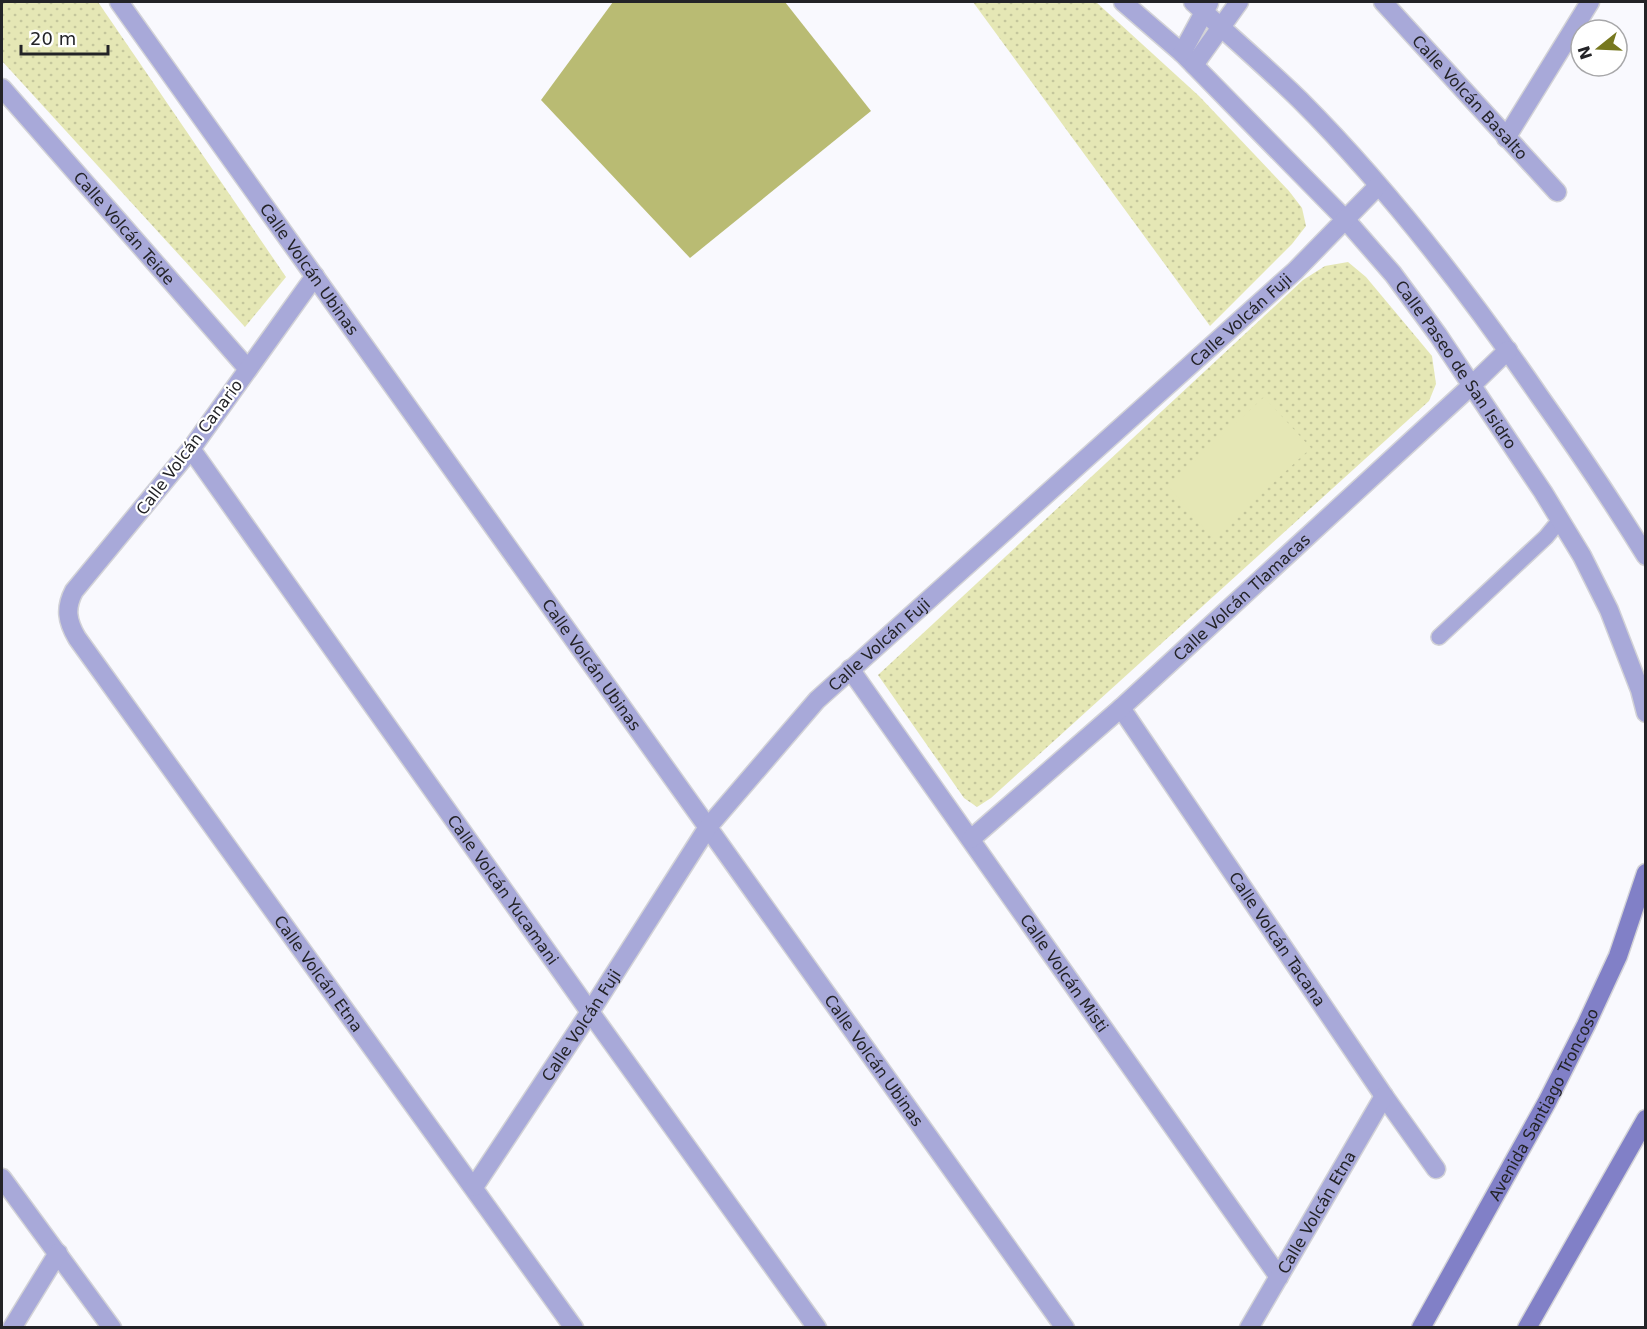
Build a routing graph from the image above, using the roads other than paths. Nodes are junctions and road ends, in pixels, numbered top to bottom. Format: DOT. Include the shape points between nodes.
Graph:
graph roads {
  1 [pos="119,2"];
  2 [pos="1123,2"];
  3 [pos="1239,2"];
  4 [pos="1383,2"];
  5 [pos="1590,2"];
  6 [pos="1202,5"];
  7 [pos="1220,26"];
  8 [pos="1188,59"];
  9 [pos="2,88"];
  10 [pos="1506,138"];
  11 [pos="1378,186"];
  12 [pos="1557,192"];
  13 [pos="1345,219"];
  14 [pos="315,276"];
  15 [pos="1508,350"];
  16 [pos="248,369"];
  17 [pos="1473,385"];
  18 [pos="192,449"];
  19 [pos="1560,520"];
  20 [pos="1646,556"];
  21 [pos="68,617"];
  22 [pos="1439,637"];
  23 [pos="850,669"];
  24 [pos="1121,708"];
  25 [pos="1646,713"];
  26 [pos="708,827"];
  27 [pos="971,839"];
  28 [pos="1646,873"];
  29 [pos="590,1012"];
  30 [pos="1384,1096"];
  31 [pos="1646,1119"];
  32 [pos="1436,1169"];
  33 [pos="2,1178"];
  34 [pos="474,1187"];
  35 [pos="58,1254"];
  36 [pos="1279,1277"];
  37 [pos="12,1328"];
  38 [pos="112,1328"];
  39 [pos="574,1328"];
  40 [pos="817,1328"];
  41 [pos="1065,1328"];
  42 [pos="1249,1328"];
  43 [pos="1421,1328"];
  44 [pos="1527,1328"];
  1 -- 14 [label="street, Calle Volcán Ubinas"];
  2 -- 8 [label="street, Calle Paseo de San Isidro"];
  3 -- 7 [label="street"];
  4 -- 10 [label="street, Calle Volcán Basalto"];
  5 -- 10 [label="street"];
  6 -- 7 [label="street"];
  6 -- 8 [label="street"];
  7 -- 8 [label="street"];
  7 -- 11 [label="street" via="1300,100"];
  8 -- 13 [label="street, Calle Paseo de San Isidro"];
  9 -- 16 [label="street, Calle Volcán Teide"];
  10 -- 12 [label="street, Calle Volcán Basalto"];
  11 -- 13 [label="street, Calle Volcán Fuji"];
  11 -- 15 [label="street" via="1437,254"];
  13 -- 17 [label="street, Calle Paseo de San Isidro" via="1393,274"];
  13 -- 23 [label="street, Calle Volcán Fuji" via="1294,271"];
  14 -- 16 [label="street, Calle Volcán Canario"];
  14 -- 26 [label="street, Calle Volcán Ubinas"];
  15 -- 17 [label="street, Calle Volcán Tlamacas"];
  15 -- 20 [label="street"];
  16 -- 18 [label="street, Calle Volcán Canario"];
  17 -- 19 [label="street, Calle Paseo de San Isidro"];
  17 -- 24 [label="street, Calle Volcán Tlamacas"];
  18 -- 21 [label="street, Calle Volcán Canario" via="74,591"];
  18 -- 29 [label="street, Calle Volcán Yucamani"];
  19 -- 22 [label="lane"];
  19 -- 25 [label="street, Calle Paseo de San Isidro" via="1609,610"];
  21 -- 34 [label="street, Calle Volcán Etna" via="77,638"];
  23 -- 26 [label="street, Calle Volcán Fuji" via="818,700"];
  23 -- 27 [label="street, Calle Volcán Misti"];
  24 -- 27 [label="street, Calle Volcán Tlamacas"];
  24 -- 30 [label="street, Calle Volcán Tacana"];
  26 -- 29 [label="street, Calle Volcán Fuji"];
  26 -- 41 [label="street, Calle Volcán Ubinas"];
  27 -- 36 [label="street, Calle Volcán Misti"];
  28 -- 43 [label="street, Avenida Santiago Troncoso" via="1618,956 1586,1024"];
  29 -- 34 [label="street, Calle Volcán Fuji"];
  29 -- 40 [label="street, Calle Volcán Yucamani"];
  30 -- 32 [label="street, Calle Volcán Tacana"];
  30 -- 36 [label="street, Calle Volcán Etna"];
  31 -- 44 [label="street"];
  33 -- 35 [label="street"];
  34 -- 39 [label="street, Calle Volcán Etna"];
  35 -- 37 [label="street"];
  35 -- 38 [label="street"];
  36 -- 42 [label="street, Calle Volcán Etna"];
}
